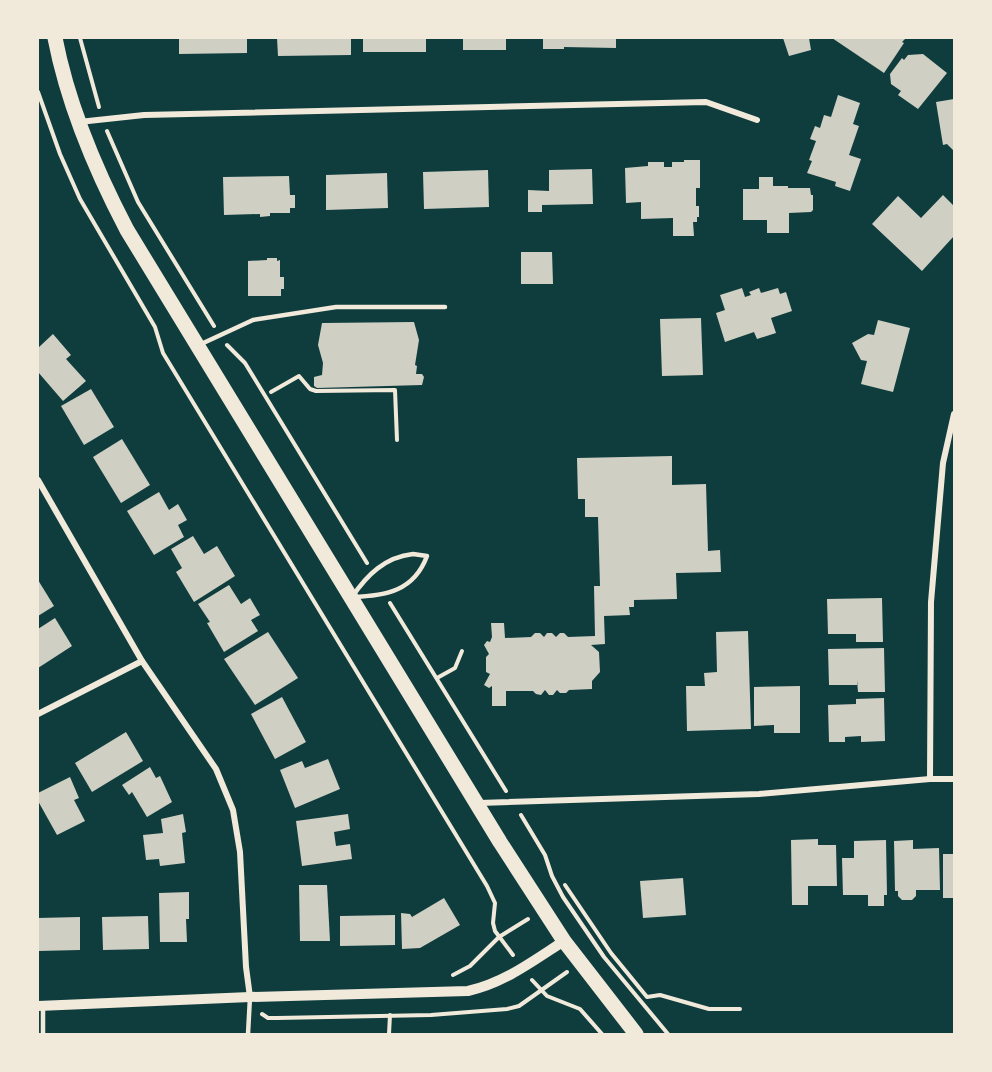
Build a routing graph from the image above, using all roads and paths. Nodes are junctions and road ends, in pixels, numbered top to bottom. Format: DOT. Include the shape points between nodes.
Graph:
graph roads {
  1 [pos="55,38"];
  2 [pos="80,38"];
  3 [pos="38,92"];
  4 [pos="103,119"];
  5 [pos="757,120"];
  6 [pos="79,122"];
  7 [pos="445,307"];
  8 [pos="219,335"];
  9 [pos="196,346"];
  10 [pos="271,392"];
  11 [pos="954,414"];
  12 [pos="397,440"];
  13 [pos="38,480"];
  14 [pos="372,572"];
  15 [pos="386,595"];
  16 [pos="352,597"];
  17 [pos="462,651"];
  18 [pos="142,661"];
  19 [pos="437,678"];
  20 [pos="38,714"];
  21 [pos="930,779"];
  22 [pos="954,779"];
  23 [pos="512,801"];
  24 [pos="476,803"];
  25 [pos="565,885"];
  26 [pos="564,941"];
  27 [pos="508,948"];
  28 [pos="532,981"];
  29 [pos="250,997"];
  30 [pos="40,1006"];
  31 [pos="740,1009"];
  32 [pos="390,1015"];
  33 [pos="43,1035"];
  34 [pos="248,1035"];
  35 [pos="389,1035"];
  36 [pos="602,1035"];
  37 [pos="636,1035"];
  38 [pos="668,1035"];
  1 -- 6 [label="main road"];
  2 -- 4 [label="path"];
  3 -- 27 [label="path" via="80,200 155,327 163,354 490,892 495,903 495,929"];
  4 -- 5 [label="street" via="706,102"];
  4 -- 6 [label="street"];
  4 -- 8 [label="path" via="138,202"];
  6 -- 9 [label="main road" via="127,230"];
  7 -- 8 [label="lane" via="336,307 253,320"];
  8 -- 9 [label="lane"];
  8 -- 14 [label="path" via="245,363"];
  9 -- 16 [label="main road"];
  10 -- 12 [label="path" via="299,376 315,391 395,390"];
  11 -- 21 [label="street" via="943,463 931,602"];
  13 -- 18 [label="street"];
  14 -- 15 [label="lane" via="405,555 427,556 415,579"];
  14 -- 16 [label="lane"];
  15 -- 16 [label="lane"];
  15 -- 19 [label="path"];
  16 -- 24 [label="main road"];
  17 -- 19 [label="path" via="454,668"];
  18 -- 20 [label="street"];
  18 -- 29 [label="street" via="216,769 233,810 240,852"];
  19 -- 23 [label="path"];
  21 -- 22 [label="street"];
  21 -- 23 [label="street" via="759,794"];
  23 -- 24 [label="street"];
  23 -- 38 [label="path" via="545,855 563,897 604,957"];
  24 -- 26 [label="main road"];
  25 -- 31 [label="path" via="611,953 647,997 660,995 709,1009"];
  26 -- 29 [label="street" via="502,980 468,991"];
  26 -- 37 [label="main road"];
  28 -- 36 [label="path" via="549,997 580,1010"];
  29 -- 30 [label="street"];
  29 -- 34 [label="lane"];
  30 -- 33 [label="lane"];
  32 -- 35 [label="path"];
}
